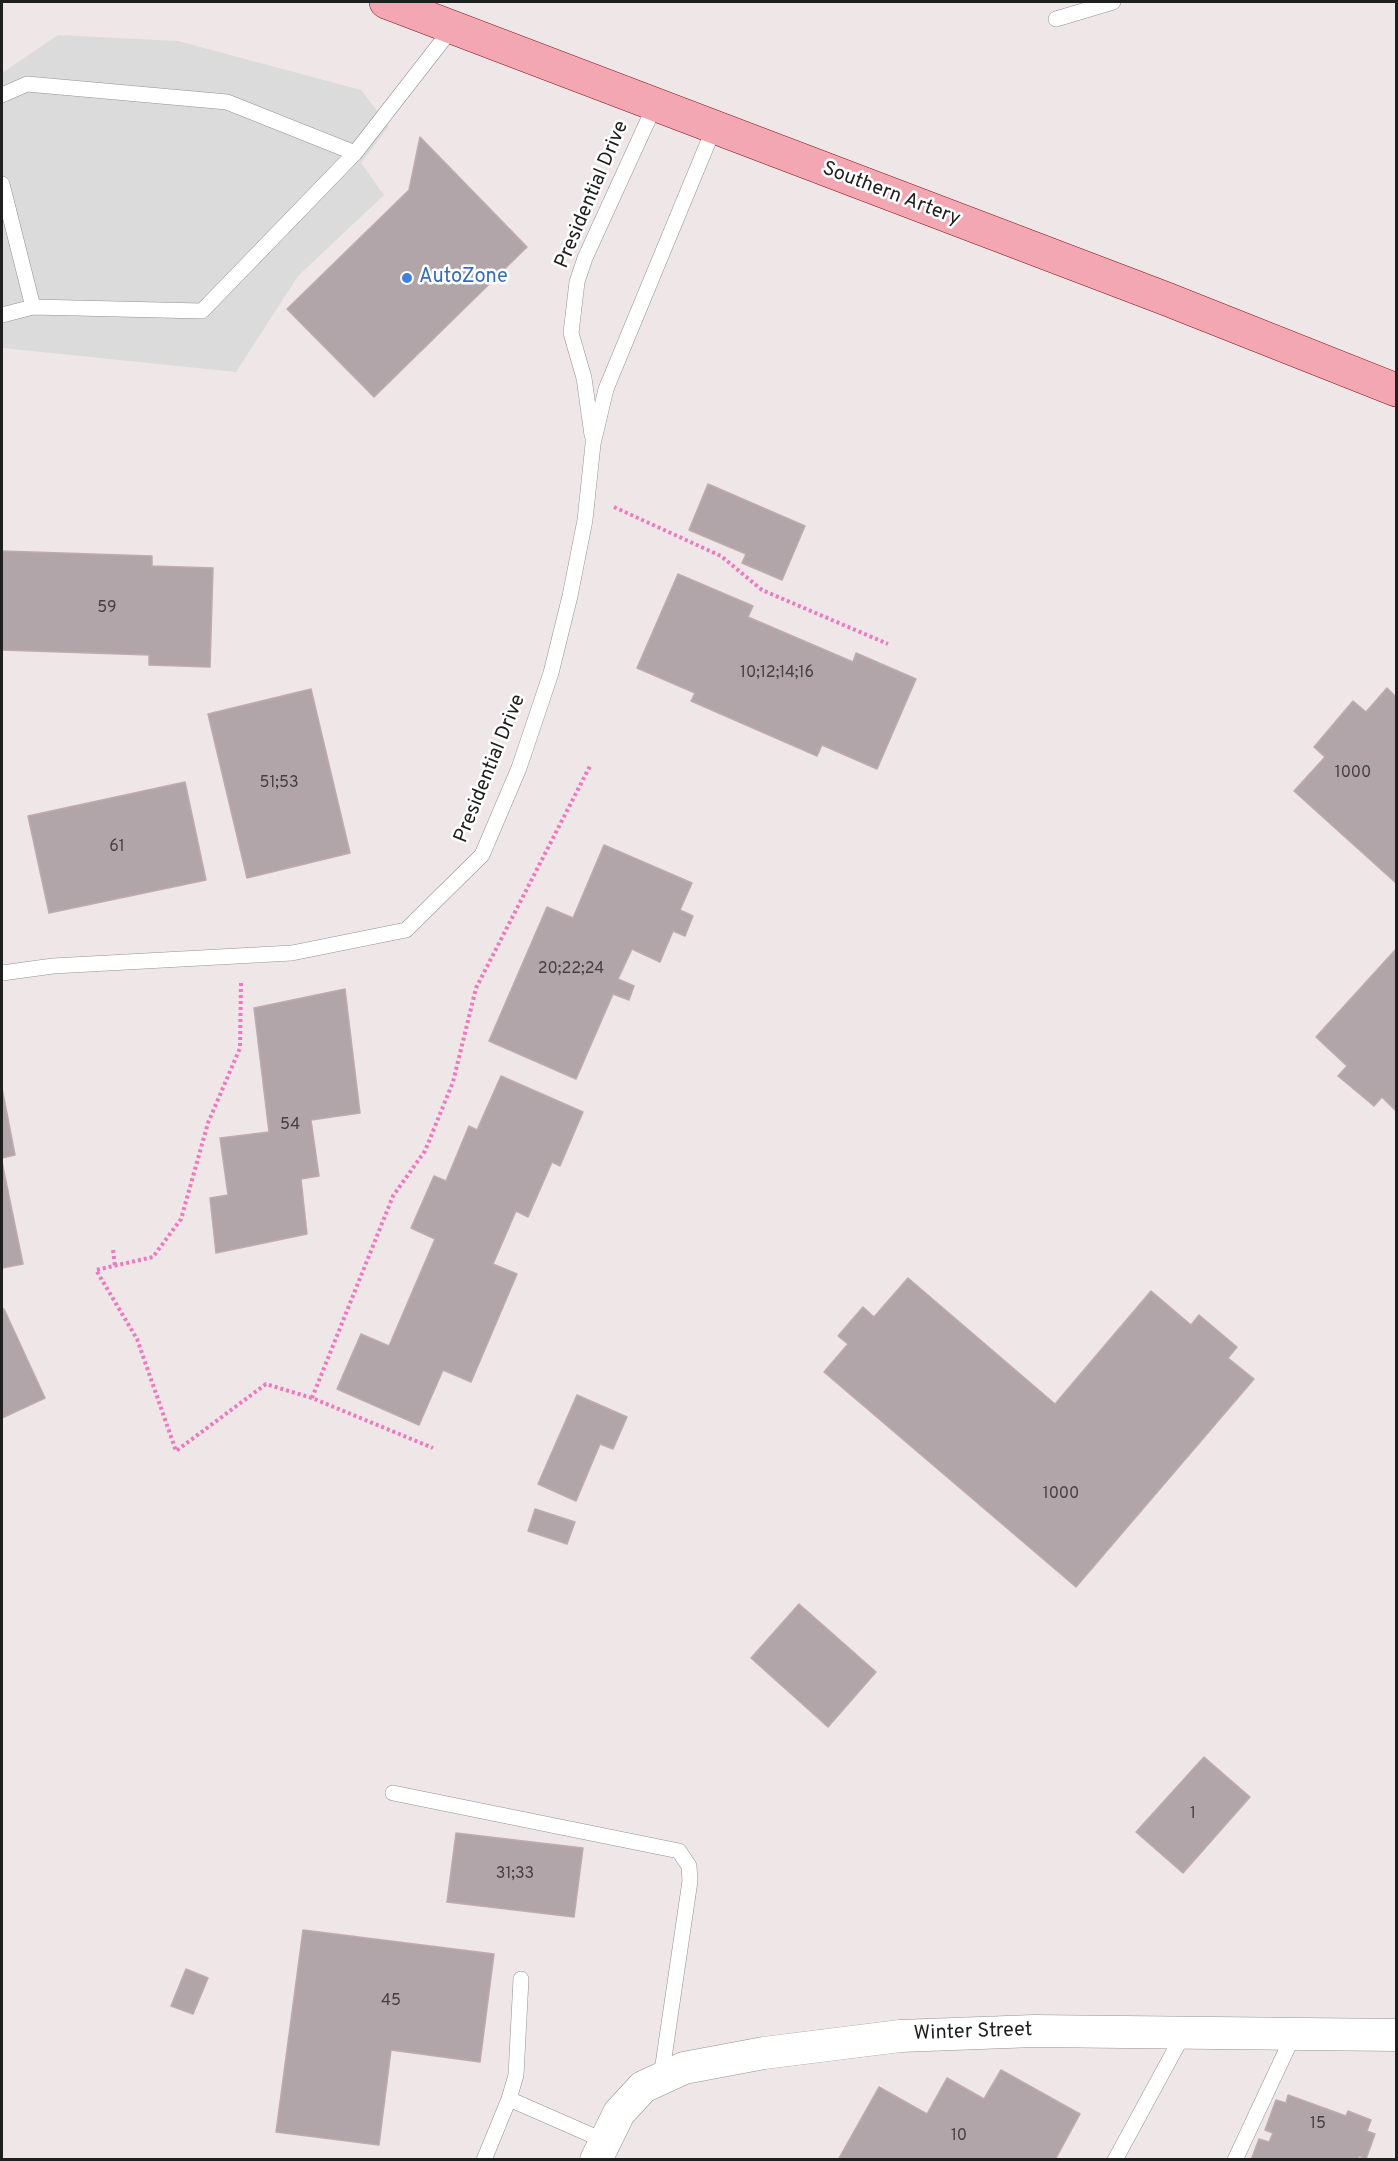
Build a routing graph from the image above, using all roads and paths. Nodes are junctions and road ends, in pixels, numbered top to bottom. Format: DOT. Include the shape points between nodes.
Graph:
graph roads {
  1 [pos="386,2"];
  2 [pos="1113,2"];
  3 [pos="1056,19"];
  4 [pos="453,27"];
  5 [pos="2,95"];
  6 [pos="655,105"];
  7 [pos="714,128"];
  8 [pos="356,153"];
  9 [pos="2,184"];
  10 [pos="33,307"];
  11 [pos="2,315"];
  12 [pos="1396,390"];
  13 [pos="593,444"];
  14 [pos="588,494"];
  15 [pos="888,644"];
  16 [pos="590,766"];
  17 [pos="241,956"];
  18 [pos="2,973"];
  19 [pos="113,1250"];
  20 [pos="115,1266"];
  21 [pos="312,1398"];
  22 [pos="433,1448"];
  23 [pos="393,1793"];
  24 [pos="521,1980"];
  25 [pos="1184,2033"];
  26 [pos="1294,2034"];
  27 [pos="1396,2035"];
  28 [pos="661,2078"];
  29 [pos="509,2099"];
  30 [pos="601,2150"];
  31 [pos="484,2160"];
  32 [pos="1115,2160"];
  33 [pos="1236,2160"];
  1 -- 4 [label="main road, Southern Artery"];
  2 -- 3 [label="lane"];
  4 -- 6 [label="main road, Southern Artery"];
  4 -- 8 [label="lane"];
  5 -- 8 [label="lane" via="27,84 227,102"];
  6 -- 7 [label="main road, Southern Artery"];
  6 -- 13 [label="lane, Presidential Drive" via="585,258 578,282 571,333 584,378"];
  7 -- 12 [label="main road, Southern Artery"];
  7 -- 13 [label="lane, Presidential Drive" via="606,389"];
  8 -- 10 [label="lane" via="202,311"];
  9 -- 10 [label="lane"];
  10 -- 11 [label="lane"];
  13 -- 14 [label="lane, Presidential Drive"];
  14 -- 15 [label="path" via="721,556 762,590"];
  14 -- 17 [label="lane, Presidential Drive" via="570,596 551,673 519,768 482,855 406,930 292,953"];
  16 -- 21 [label="path" via="476,988 453,1082 425,1150 393,1196"];
  17 -- 18 [label="lane, Presidential Drive" via="53,966"];
  17 -- 20 [label="path" via="240,1048 208,1123 181,1219 153,1257"];
  19 -- 20 [label="path"];
  20 -- 21 [label="path" via="96,1270 137,1339 176,1451 266,1383"];
  21 -- 22 [label="path"];
  23 -- 28 [label="lane" via="679,1851 689,1866 690,1881"];
  24 -- 29 [label="lane" via="516,2075"];
  25 -- 26 [label="street, Winter Street"];
  25 -- 28 [label="street, Winter Street" via="1034,2031 900,2036 764,2053 684,2068"];
  25 -- 32 [label="lane"];
  26 -- 27 [label="street, Winter Street"];
  26 -- 33 [label="lane"];
  28 -- 30 [label="street, Winter Street" via="643,2087 618,2113"];
  29 -- 30 [label="lane"];
  29 -- 31 [label="lane"];
}
